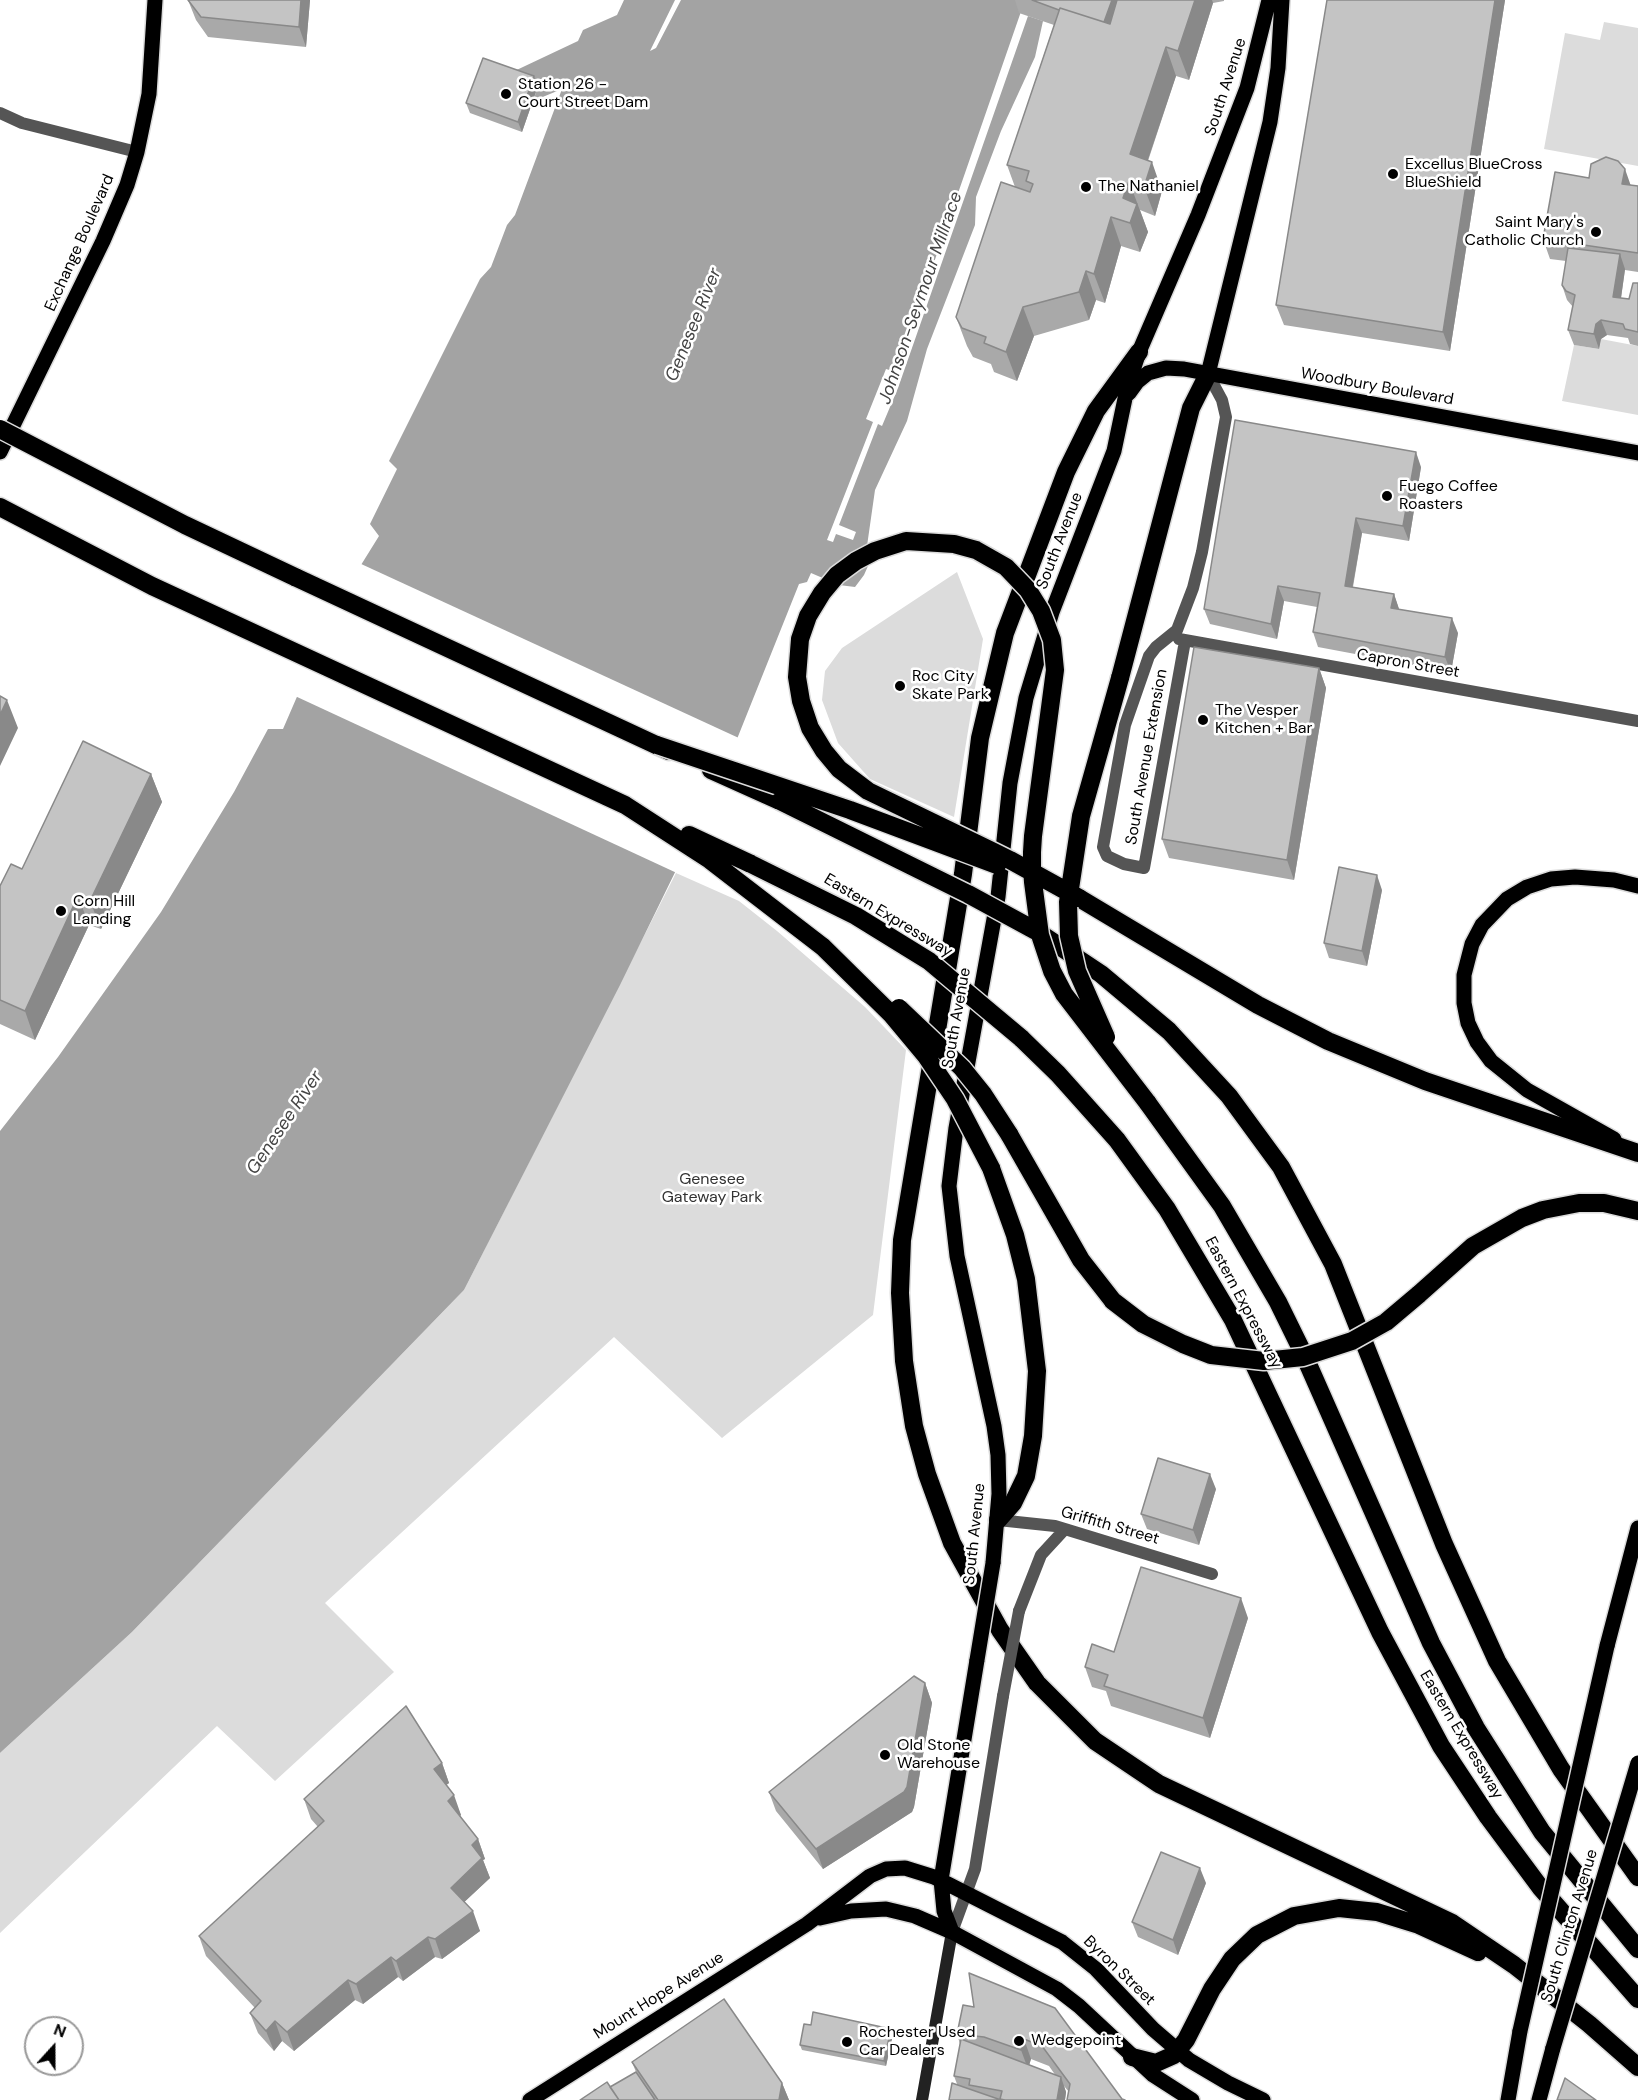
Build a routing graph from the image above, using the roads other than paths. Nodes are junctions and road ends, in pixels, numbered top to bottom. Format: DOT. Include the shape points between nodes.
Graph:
graph roads {
  1 [pos="155,0"];
  2 [pos="1269,0"];
  3 [pos="1282,0"];
  4 [pos="0,113"];
  5 [pos="137,152"];
  6 [pos="1139,352"];
  7 [pos="1208,374"];
  8 [pos="1124,404"];
  9 [pos="0,429"];
  10 [pos="0,452"];
  11 [pos="1638,453"];
  12 [pos="0,507"];
  13 [pos="1173,636"];
  14 [pos="1185,641"];
  15 [pos="1638,722"];
  16 [pos="657,745"];
  17 [pos="625,805"];
  18 [pos="1638,886"];
  19 [pos="1079,898"];
  20 [pos="823,947"];
  21 [pos="1147,1102"];
  22 [pos="1638,1152"];
  23 [pos="1638,1211"];
  24 [pos="998,1520"];
  25 [pos="1638,1528"];
  26 [pos="1065,1529"];
  27 [pos="1212,1574"];
  28 [pos="1638,1763"];
  29 [pos="1638,1877"];
  30 [pos="941,1880"];
  31 [pos="967,1893"];
  32 [pos="807,1924"];
  33 [pos="952,1932"];
  34 [pos="1638,1949"];
  35 [pos="1543,1987"];
  36 [pos="1638,1999"];
  37 [pos="1177,2050"];
  38 [pos="1132,2057"];
  39 [pos="1638,2067"];
  40 [pos="530,2100"];
  41 [pos="922,2100"];
  42 [pos="1192,2100"];
  43 [pos="1263,2100"];
  44 [pos="1508,2100"];
  45 [pos="1539,2100"];
  1 -- 5 [label="main road, Exchange Boulevard" via="149,94"];
  2 -- 6 [label="main road, South Avenue" via="1237,117"];
  3 -- 7 [label="main road" via="1270,122"];
  4 -- 5 [label="street" via="22,123"];
  5 -- 10 [label="main road, Exchange Boulevard" via="113,221"];
  6 -- 8 [label="main road, South Avenue"];
  6 -- 35 [label="highway" via="1096,411 1066,472 1019,591 989,695 902,1240 902,1344 918,1442 940,1512 981,1600 1032,1677 1095,1741 1166,1787 1452,1923"];
  7 -- 8 [label="main road, Woodbury Boulevard" via="1174,368 1157,370 1137,382"];
  7 -- 11 [label="main road, Woodbury Boulevard"];
  7 -- 13 [label="street, South Avenue Extension" via="1226,417 1199,564"];
  7 -- 21 [label="highway, bridge" via="1191,408 1077,831 1070,882 1068,924 1077,971 1109,1043"];
  8 -- 24 [label="main road, South Avenue" via="1114,451 1052,612 1026,698 1010,783 998,897 952,1149 950,1214 994,1426 999,1469"];
  9 -- 16 [label="highway, bridge" via="214,539"];
  12 -- 17 [label="highway" via="152,586"];
  13 -- 14 [label="street, Capron Street"];
  13 -- 14 [label="street, South Avenue Extension" via="1152,651 1125,725 1103,847 1107,856 1124,864 1144,868"];
  14 -- 15 [label="street, Capron Street"];
  16 -- 19 [label="highway, bridge" via="872,818"];
  16 -- 29 [label="highway, bridge" via="857,839 1038,932 1101,974 1169,1031 1230,1096 1281,1167 1333,1264 1444,1544 1497,1661 1561,1769"];
  17 -- 20 [label="highway" via="720,867"];
  17 -- 36 [label="highway, Eastern Expressway, bridge" via="799,886 884,933 964,987 1058,1074 1116,1140 1167,1209 1233,1320 1380,1632 1441,1746 1540,1887"];
  18 -- 22 [label="main road" via="1601,878 1562,877 1516,892 1489,915 1476,934 1464,983 1472,1032 1501,1070 1544,1101"];
  19 -- 21 [label="highway, bridge" via="1040,876 1030,871 1010,860 868,791 839,769 824,751 810,728 801,701 797,671 800,639 822,592 856,561 906,542 954,543 1006,567 1041,610 1052,640 1055,670 1033,836 1032,868 1033,875 1033,882 1038,923 1047,959 1064,994"];
  19 -- 22 [label="highway" via="1258,1005 1344,1048 1425,1081"];
  20 -- 23 [label="highway, bridge" via="941,1046 983,1094 1081,1260 1113,1301 1143,1324 1211,1355 1264,1361 1303,1357 1352,1341 1386,1322 1473,1246 1522,1218 1579,1203 1604,1203"];
  20 -- 24 [label="highway, bridge" via="891,1014 926,1056 960,1107 991,1168 1008,1215 1026,1279 1037,1371 1026,1476 1018,1495"];
  21 -- 34 [label="highway" via="1222,1206 1283,1311 1427,1634 1481,1737 1542,1832"];
  24 -- 26 [label="street, Griffith Street"];
  24 -- 30 [label="main road, South Avenue, bridge"];
  25 -- 44 [label="main road, bridge" via="1607,1647 1520,2031"];
  26 -- 27 [label="street, Griffith Street"];
  26 -- 31 [label="street, South Avenue, bridge" via="1041,1555 1018,1611 977,1860"];
  28 -- 45 [label="main road, South Clinton Avenue, bridge"];
  30 -- 31 [label="main road, Byron Street"];
  30 -- 32 [label="main road, Mount Hope Avenue" via="914,1869 886,1869 870,1876"];
  30 -- 33 [label="main road, South Avenue" via="944,1911"];
  31 -- 33 [label="street, South Avenue"];
  31 -- 37 [label="main road, Byron Street" via="1073,1950"];
  32 -- 33 [label="main road, Mount Hope Avenue" via="838,1913 886,1909"];
  32 -- 40 [label="main road, Mount Hope Avenue"];
  33 -- 38 [label="main road" via="1057,1989"];
  33 -- 41 [label="main road, South Avenue"];
  35 -- 37 [label="highway" via="1463,1944 1404,1919 1357,1909 1315,1911 1274,1925 1240,1950 1218,1978 1192,2030"];
  35 -- 39 [label="highway"];
  37 -- 38 [label="highway" via="1168,2060 1156,2063"];
  37 -- 43 [label="main road, Byron Street" via="1216,2077"];
  38 -- 42 [label="main road"];
}
